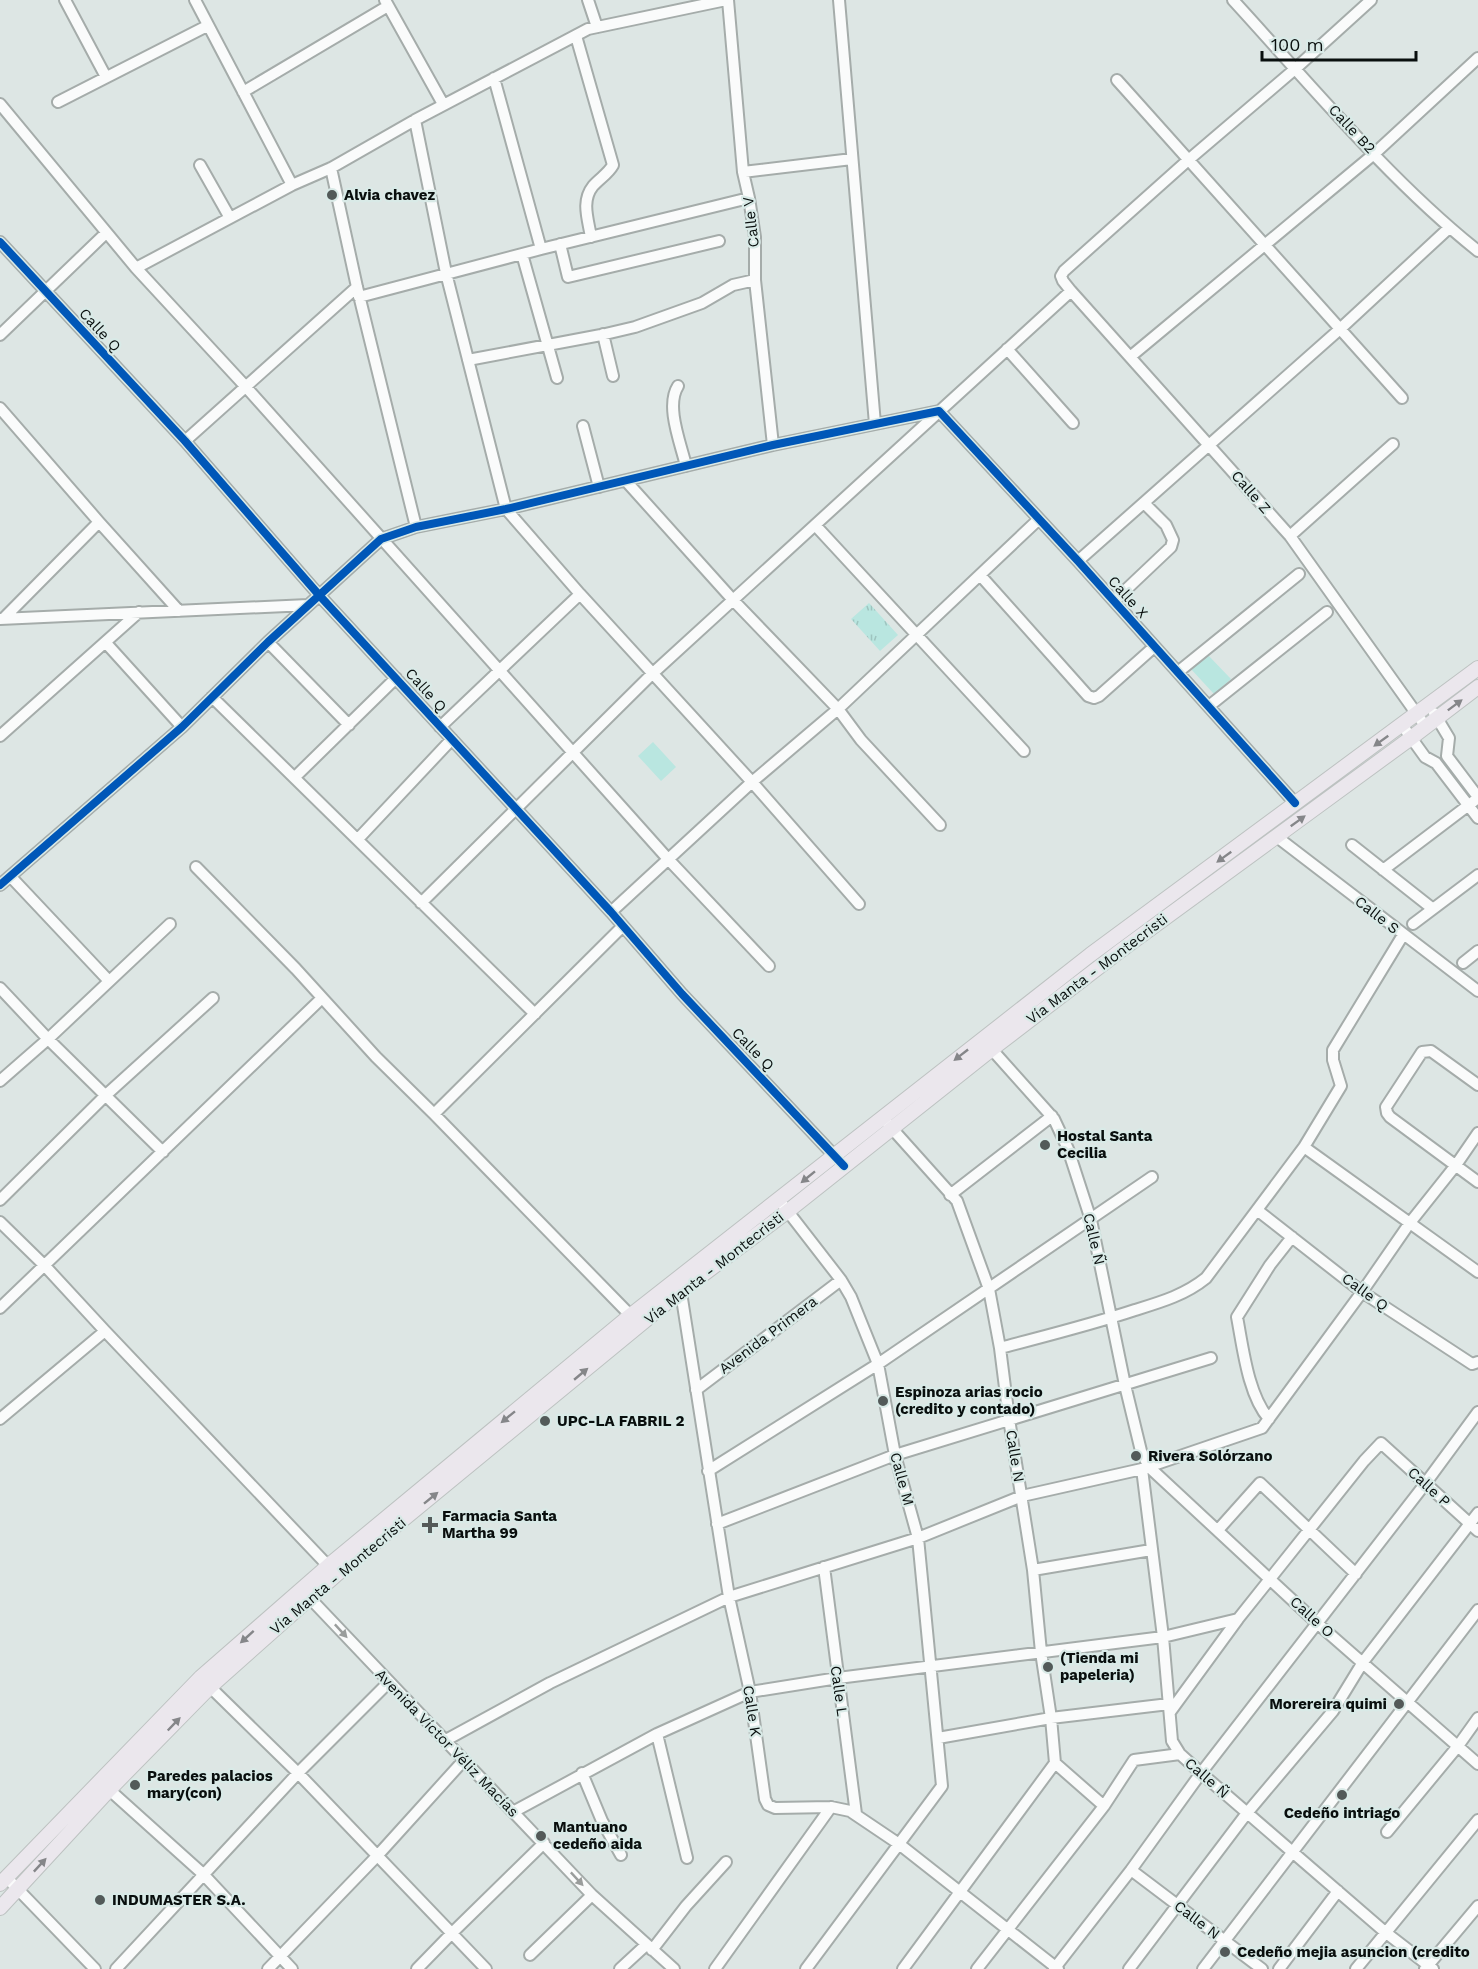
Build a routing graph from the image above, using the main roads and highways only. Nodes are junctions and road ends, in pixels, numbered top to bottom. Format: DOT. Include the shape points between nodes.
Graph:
graph roads {
  1 [pos="1478,668"];
  2 [pos="1478,687"];
  3 [pos="987,1044"];
  4 [pos="887,1122"];
  5 [pos="784,1205"];
  6 [pos="635,1320"];
  7 [pos="105,1785"];
  8 [pos="3,1881"];
  9 [pos="0,1908"];
  1 -- 3 [label="main road, Vía Manta - Montecristi, one-way" via="1090,955"];
  3 -- 2 [label="main road, Vía Manta - Montecristi, one-way"];
  3 -- 4 [label="main road, Vía Manta - Montecristi"];
  4 -- 5 [label="main road, Vía Manta - Montecristi" via="844,1166"];
  4 -- 5 [label="main road, Vía Manta - Montecristi, one-way" via="834,1155"];
  5 -- 6 [label="main road, Vía Manta - Montecristi" via="681,1291"];
  5 -- 6 [label="main road, Vía Manta - Montecristi" via="678,1277"];
  6 -- 7 [label="main road, Vía Manta - Montecristi" via="305,1593 206,1682"];
  7 -- 8 [label="main road, Vía Manta - Montecristi"];
  9 -- 7 [label="main road, Vía Manta - Montecristi, one-way"];
}
